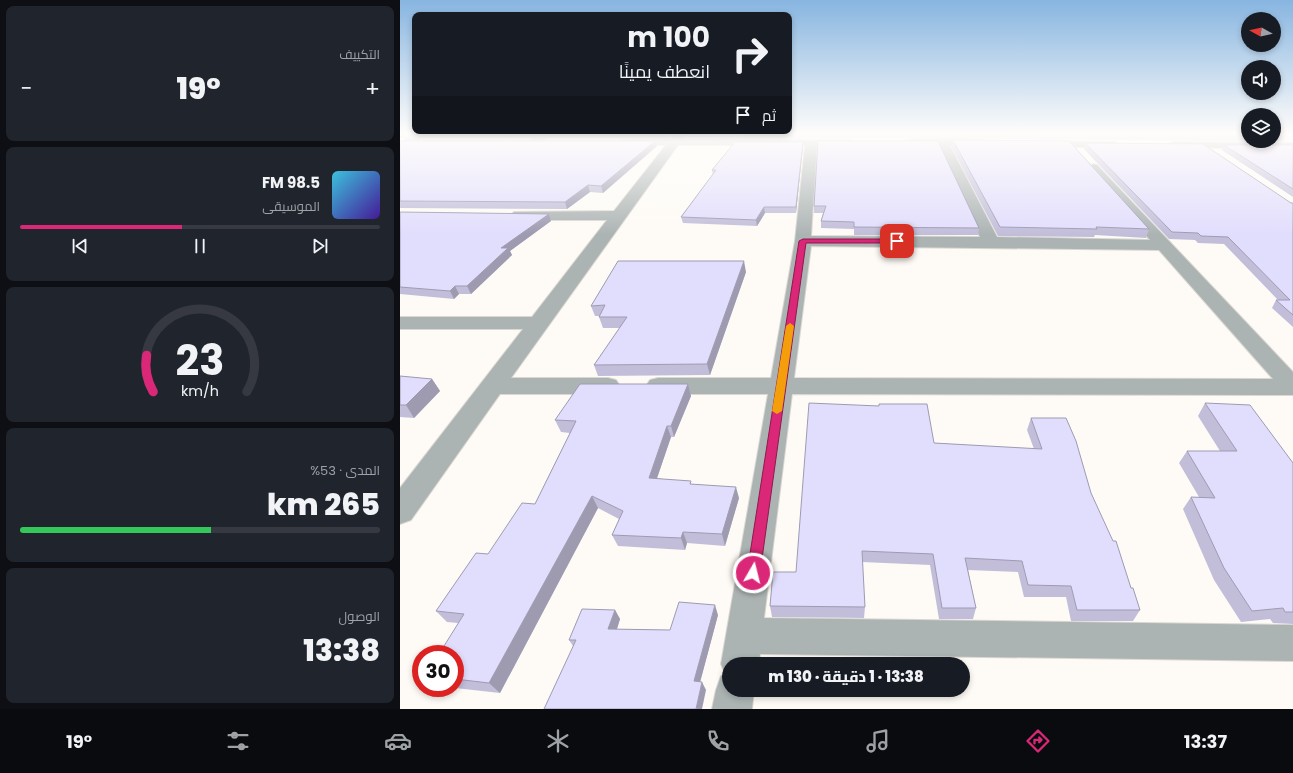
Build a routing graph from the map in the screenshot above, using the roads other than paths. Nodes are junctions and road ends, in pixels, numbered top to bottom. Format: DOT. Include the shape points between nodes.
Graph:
graph roads {
  1 [pos="655,168"];
  2 [pos="810,168"];
  3 [pos="955,168"];
  4 [pos="1093,168"];
  5 [pos="501,215"];
  6 [pos="618,216"];
  7 [pos="803,241"];
  8 [pos="991,242"];
  9 [pos="1165,246"];
  10 [pos="400,323"];
  11 [pos="539,323"];
  12 [pos="493,386"];
  13 [pos="781,386"];
  14 [pos="1293,387"];
  15 [pos="404,500"];
  16 [pos="1293,643"];
  17 [pos="742,650"];
  18 [pos="734,697"];
  19 [pos="732,709"];
  1 -- 6 [label="street"];
  2 -- 7 [label="street"];
  3 -- 8 [label="street"];
  4 -- 9 [label="street"];
  5 -- 6 [label="street"];
  6 -- 11 [label="street"];
  7 -- 8 [label="street"];
  7 -- 13 [label="street"];
  8 -- 9 [label="street"];
  9 -- 14 [label="street"];
  10 -- 11 [label="street"];
  11 -- 12 [label="street"];
  12 -- 13 [label="street"];
  12 -- 15 [label="street"];
  13 -- 14 [label="street"];
  13 -- 17 [label="street"];
  16 -- 17 [label="street"];
  18 -- 19 [label="street"];
}
